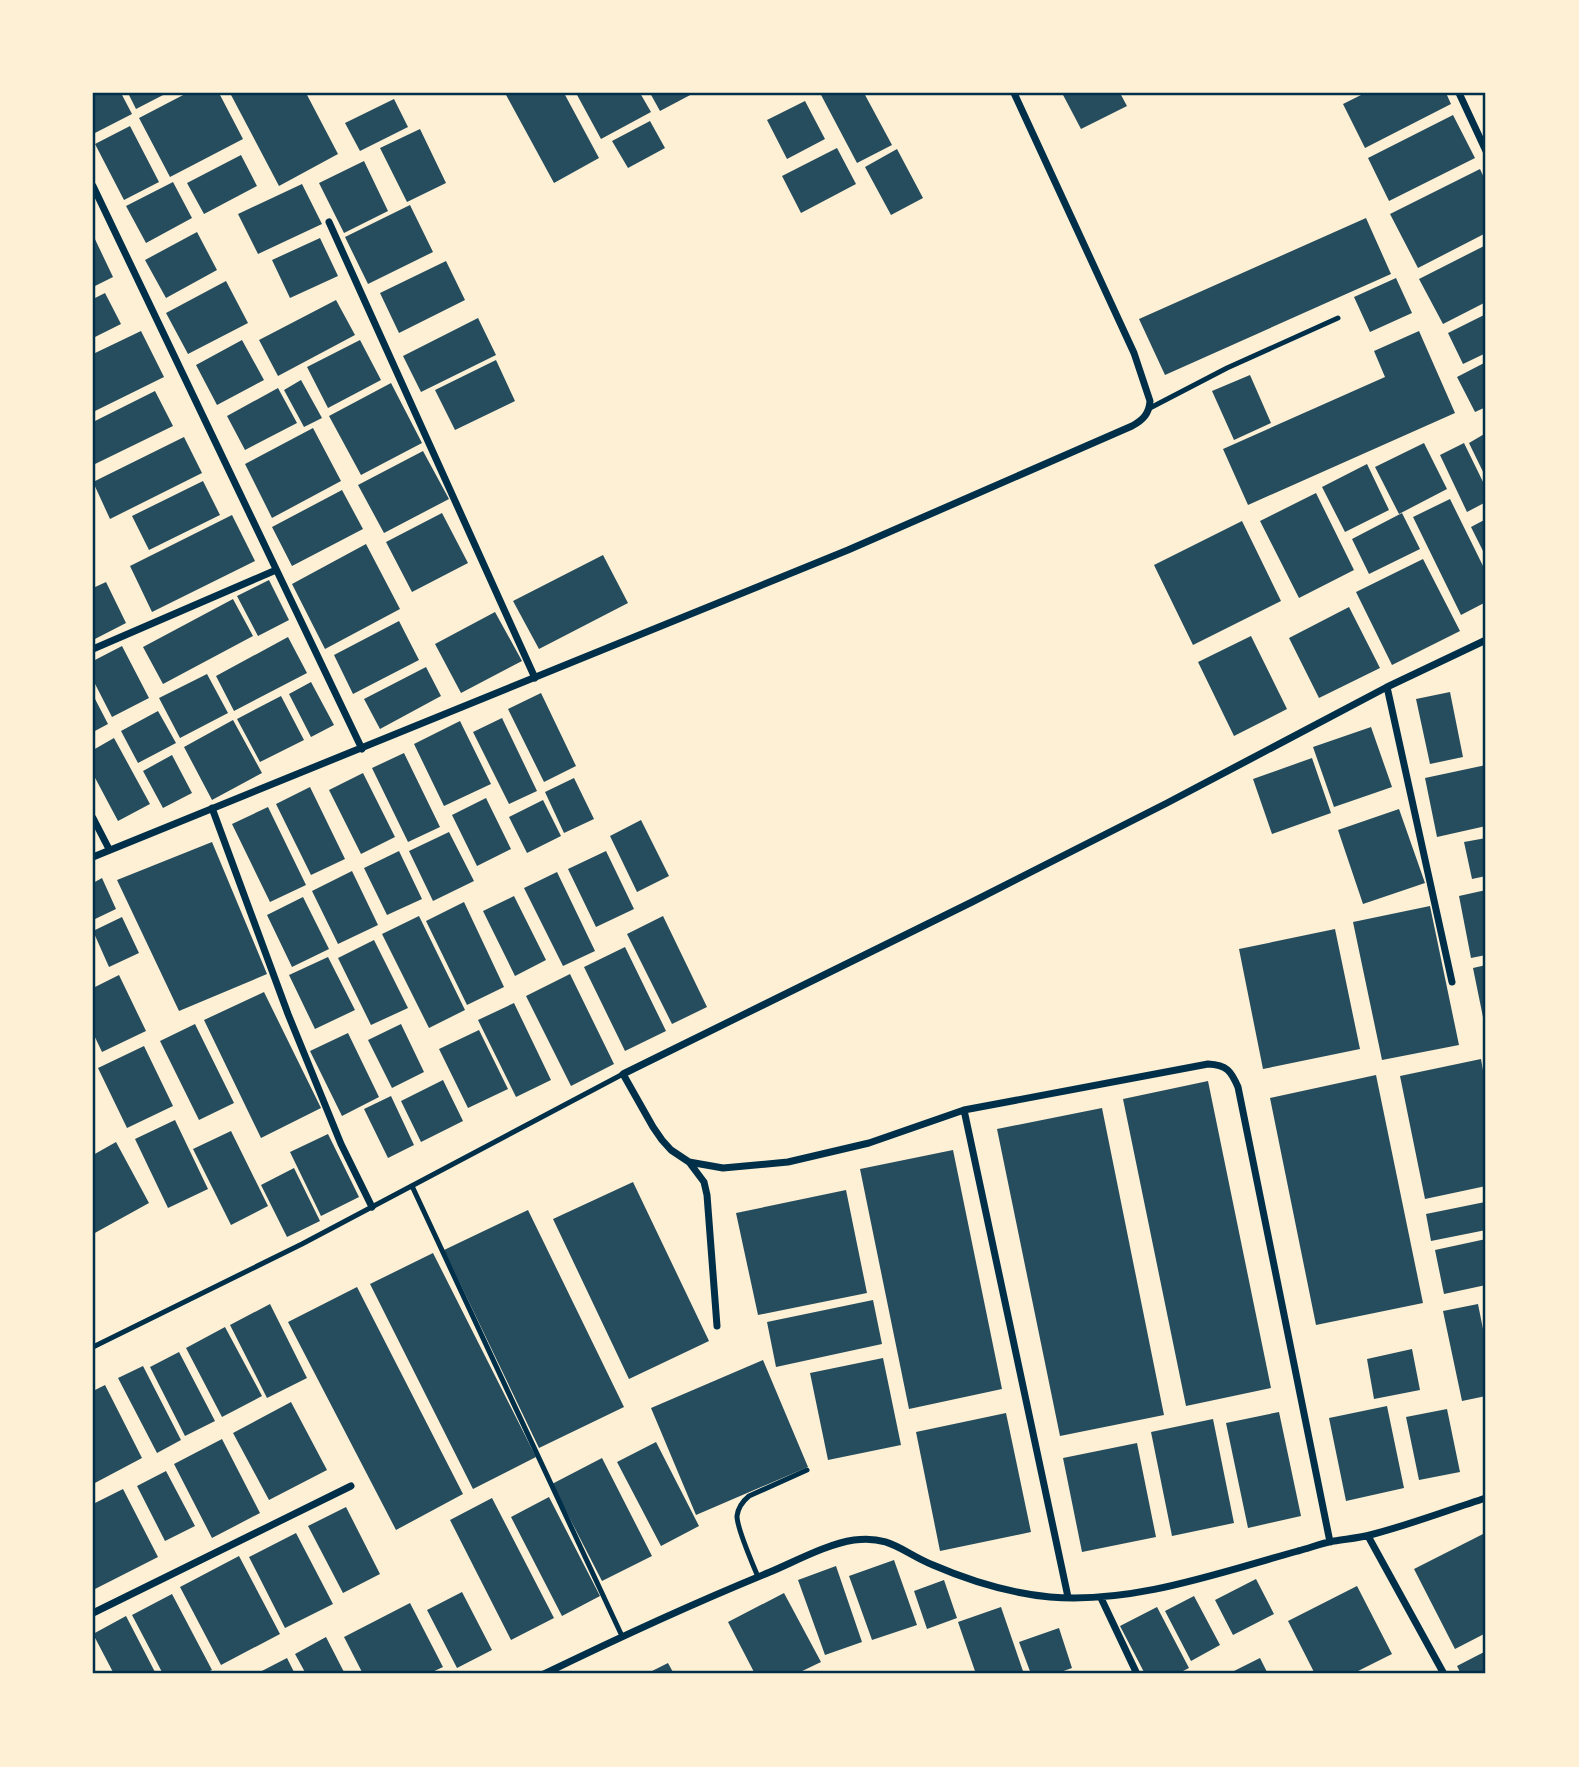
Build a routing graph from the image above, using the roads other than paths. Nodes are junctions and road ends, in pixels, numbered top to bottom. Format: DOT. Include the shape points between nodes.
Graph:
graph roads {
  1 [pos="1014,93"];
  2 [pos="1459,93"];
  3 [pos="1486,151"];
  4 [pos="93,186"];
  5 [pos="329,222"];
  6 [pos="1338,317"];
  7 [pos="1150,408"];
  8 [pos="276,570"];
  9 [pos="1486,640"];
  10 [pos="93,649"];
  11 [pos="536,678"];
  12 [pos="1387,687"];
  13 [pos="362,749"];
  14 [pos="212,808"];
  15 [pos="93,818"];
  16 [pos="109,849"];
  17 [pos="93,857"];
  18 [pos="1452,982"];
  19 [pos="623,1074"];
  20 [pos="964,1110"];
  21 [pos="689,1162"];
  22 [pos="412,1186"];
  23 [pos="372,1207"];
  24 [pos="717,1326"];
  25 [pos="93,1348"];
  26 [pos="807,1470"];
  27 [pos="351,1486"];
  28 [pos="1484,1499"];
  29 [pos="1486,1508"];
  30 [pos="1368,1536"];
  31 [pos="1330,1542"];
  32 [pos="758,1577"];
  33 [pos="1068,1597"];
  34 [pos="1101,1598"];
  35 [pos="93,1613"];
  36 [pos="622,1636"];
  37 [pos="544,1674"];
  38 [pos="1137,1674"];
  39 [pos="1444,1674"];
  1 -- 7 [label="street" via="1134,353"];
  2 -- 3 [label="street"];
  4 -- 8 [label="street"];
  5 -- 11 [label="street"];
  6 -- 7 [label="lane"];
  7 -- 11 [label="street" via="1132,426 848,550"];
  8 -- 10 [label="street"];
  8 -- 13 [label="street"];
  9 -- 12 [label="street"];
  11 -- 13 [label="street"];
  12 -- 18 [label="street"];
  12 -- 19 [label="street" via="972,902"];
  13 -- 14 [label="street"];
  14 -- 16 [label="street"];
  14 -- 23 [label="street" via="288,1014"];
  15 -- 16 [label="street"];
  16 -- 17 [label="street"];
  19 -- 21 [label="street" via="662,1140"];
  19 -- 22 [label="lane"];
  20 -- 21 [label="street" via="869,1143 788,1162 723,1168"];
  20 -- 31 [label="street" via="1208,1064 1220,1065 1233,1076"];
  20 -- 33 [label="street"];
  21 -- 24 [label="street" via="704,1181 707,1195"];
  22 -- 23 [label="lane"];
  22 -- 36 [label="lane"];
  23 -- 25 [label="lane"];
  26 -- 32 [label="lane" via="749,1496 739,1509 739,1525"];
  27 -- 35 [label="street"];
  28 -- 29 [label="street"];
  28 -- 30 [label="street"];
  30 -- 31 [label="street"];
  30 -- 39 [label="street"];
  31 -- 34 [label="street" via="1153,1590"];
  32 -- 33 [label="street" via="837,1544 877,1539 971,1580 1020,1594"];
  32 -- 36 [label="street"];
  33 -- 34 [label="street"];
  34 -- 38 [label="street"];
  36 -- 37 [label="street"];
}
